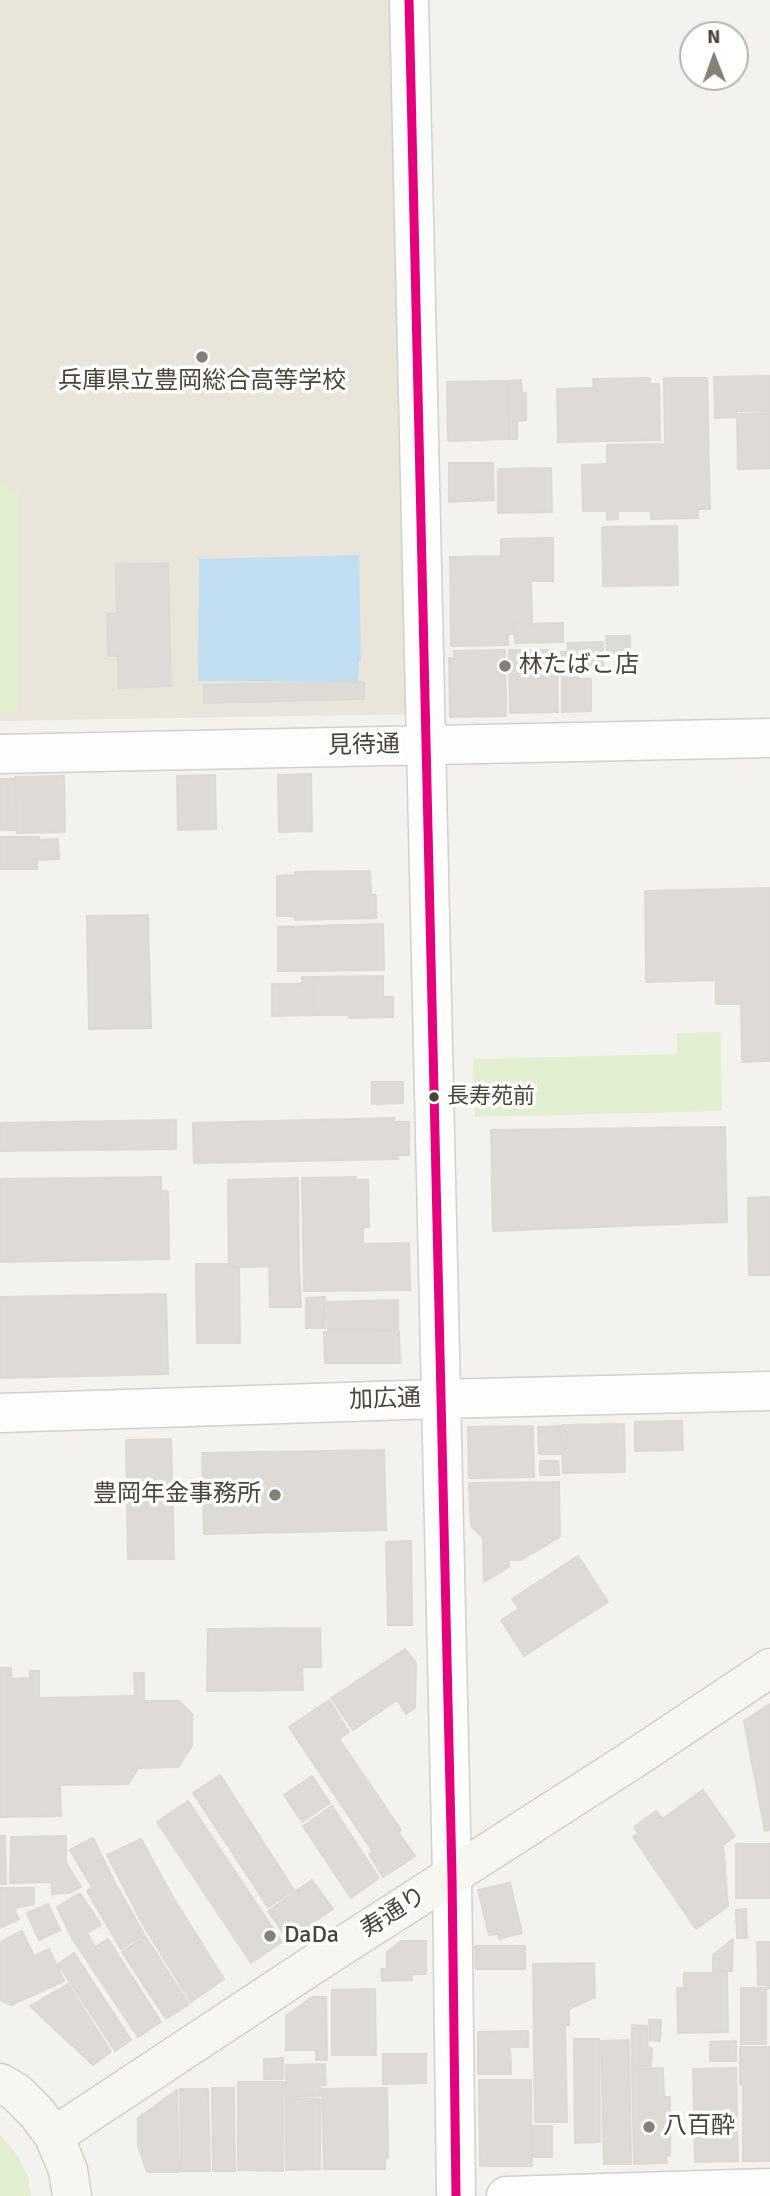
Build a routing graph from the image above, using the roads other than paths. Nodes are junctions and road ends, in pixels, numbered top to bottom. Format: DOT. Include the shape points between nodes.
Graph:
graph roads {
  1 [pos="409,0"];
  2 [pos="770,738"];
  3 [pos="425,744"];
  4 [pos="0,754"];
  5 [pos="770,1391"];
  6 [pos="439,1399"];
  7 [pos="0,1413"];
  8 [pos="770,1668"];
  9 [pos="452,1876"];
  10 [pos="0,2083"];
  11 [pos="54,2136"];
  12 [pos="770,2188"];
  13 [pos="72,2196"];
  14 [pos="456,2196"];
  15 [pos="506,2196"];
  1 -- 3 [label="street"];
  2 -- 3 [label="street, 見待通"];
  3 -- 4 [label="street, 見待通"];
  3 -- 6 [label="street"];
  5 -- 6 [label="street, 加広通"];
  6 -- 7 [label="street, 加広通"];
  6 -- 9 [label="street"];
  8 -- 9 [label="street, 寿通り"];
  9 -- 11 [label="street, 寿通り"];
  9 -- 14 [label="street"];
  10 -- 11 [label="street" via="37,2112"];
  11 -- 13 [label="street" via="68,2169"];
  12 -- 15 [label="street"];
}
